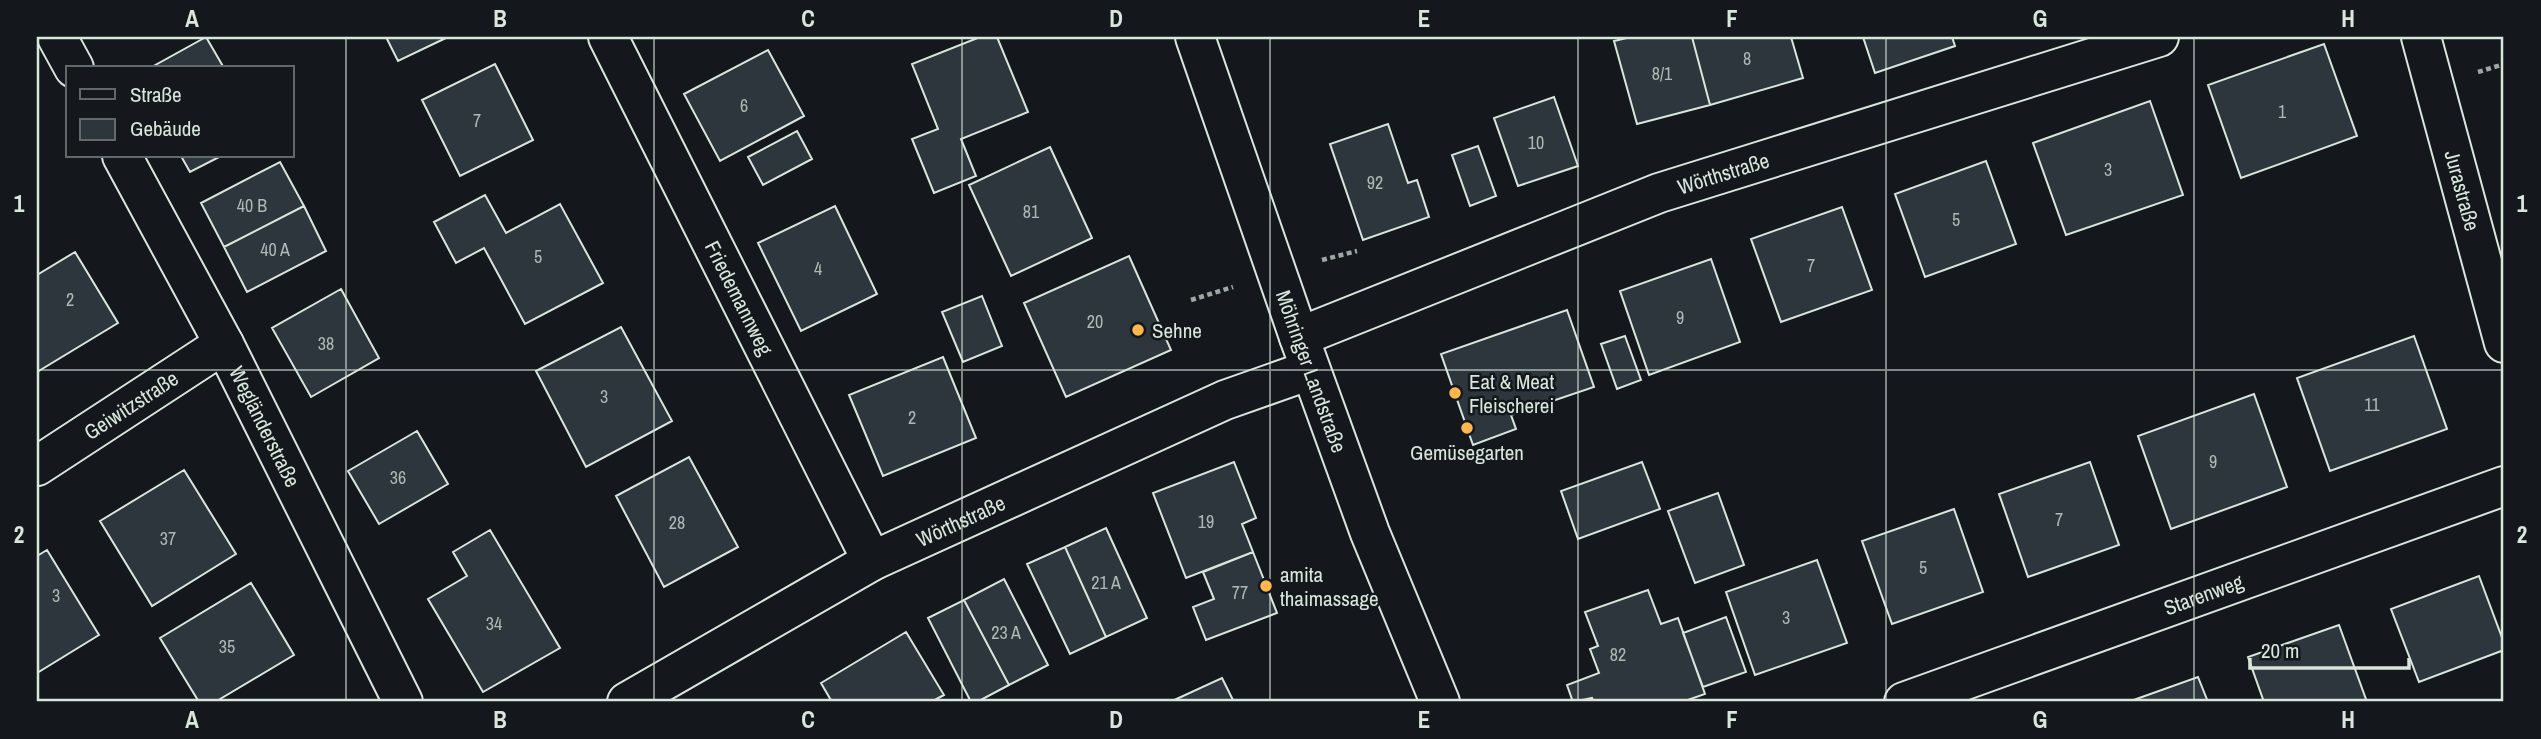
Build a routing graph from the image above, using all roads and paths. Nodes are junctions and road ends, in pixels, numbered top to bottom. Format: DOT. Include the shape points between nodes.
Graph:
graph roads {
  1 [pos="57,37"];
  2 [pos="608,37"];
  3 [pos="1195,37"];
  4 [pos="2159,37"];
  5 [pos="2421,37"];
  6 [pos="73,66"];
  7 [pos="123,158"];
  8 [pos="2504,343"];
  9 [pos="225,344"];
  10 [pos="1304,354"];
  11 [pos="37,466"];
  12 [pos="2504,486"];
  13 [pos="872,561"];
  14 [pos="403,702"];
  15 [pos="627,702"];
  16 [pos="1440,702"];
  17 [pos="1904,702"];
  1 -- 6 [label="street"];
  2 -- 13 [label="street, Friedemannweg"];
  3 -- 10 [label="street, Möhringer Landstraße"];
  4 -- 10 [label="street, Wörthstraße" via="1659,193"];
  5 -- 8 [label="street, Jurastraße"];
  7 -- 9 [label="street, Wegländerstraße"];
  9 -- 11 [label="street, Geiwitzstraße"];
  9 -- 14 [label="street, Wegländerstraße"];
  10 -- 13 [label="street, Wörthstraße" via="1225,400"];
  10 -- 16 [label="street, Möhringer Landstraße" via="1370,534"];
  12 -- 17 [label="street, Starenweg"];
  13 -- 15 [label="street, Wörthstraße"];
}
